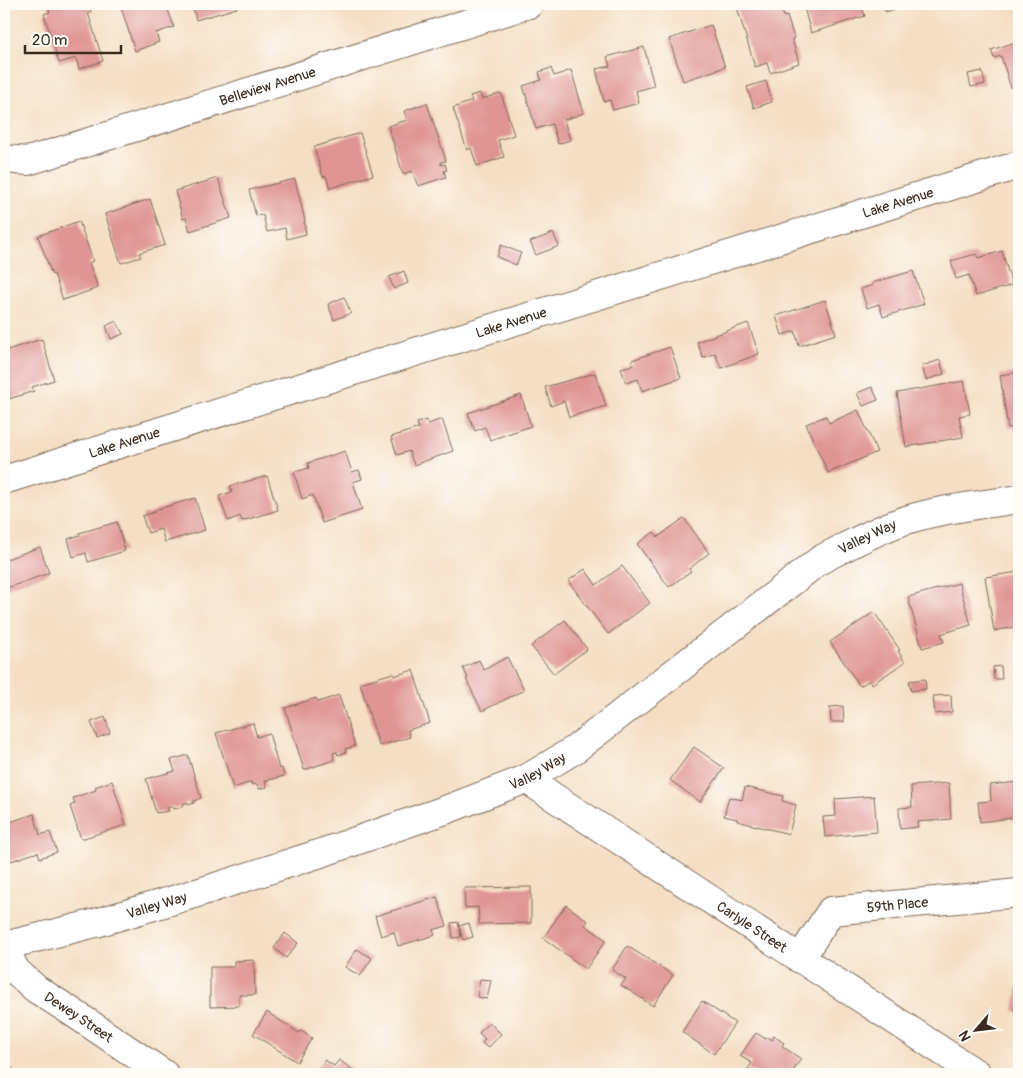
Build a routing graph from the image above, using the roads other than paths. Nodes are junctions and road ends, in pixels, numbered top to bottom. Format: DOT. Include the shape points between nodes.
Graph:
graph roads {
  1 [pos="529,4"];
  2 [pos="4,159"];
  3 [pos="1019,165"];
  4 [pos="4,480"];
  5 [pos="1019,499"];
  6 [pos="526,779"];
  7 [pos="1019,893"];
  8 [pos="4,947"];
  9 [pos="800,959"];
  10 [pos="164,1074"];
  11 [pos="977,1074"];
  1 -- 2 [label="street, Belleview Avenue" via="36,158"];
  3 -- 4 [label="street, Lake Avenue"];
  5 -- 6 [label="street, Valley Way" via="903,521 820,560 574,750"];
  6 -- 8 [label="street, Valley Way" via="448,809 197,893"];
  6 -- 9 [label="street, Carlyle Street"];
  7 -- 9 [label="street, 59th Place" via="831,911"];
  8 -- 10 [label="street, Dewey Street" via="16,970 36,989"];
  9 -- 11 [label="street, Carlyle Street"];
}
